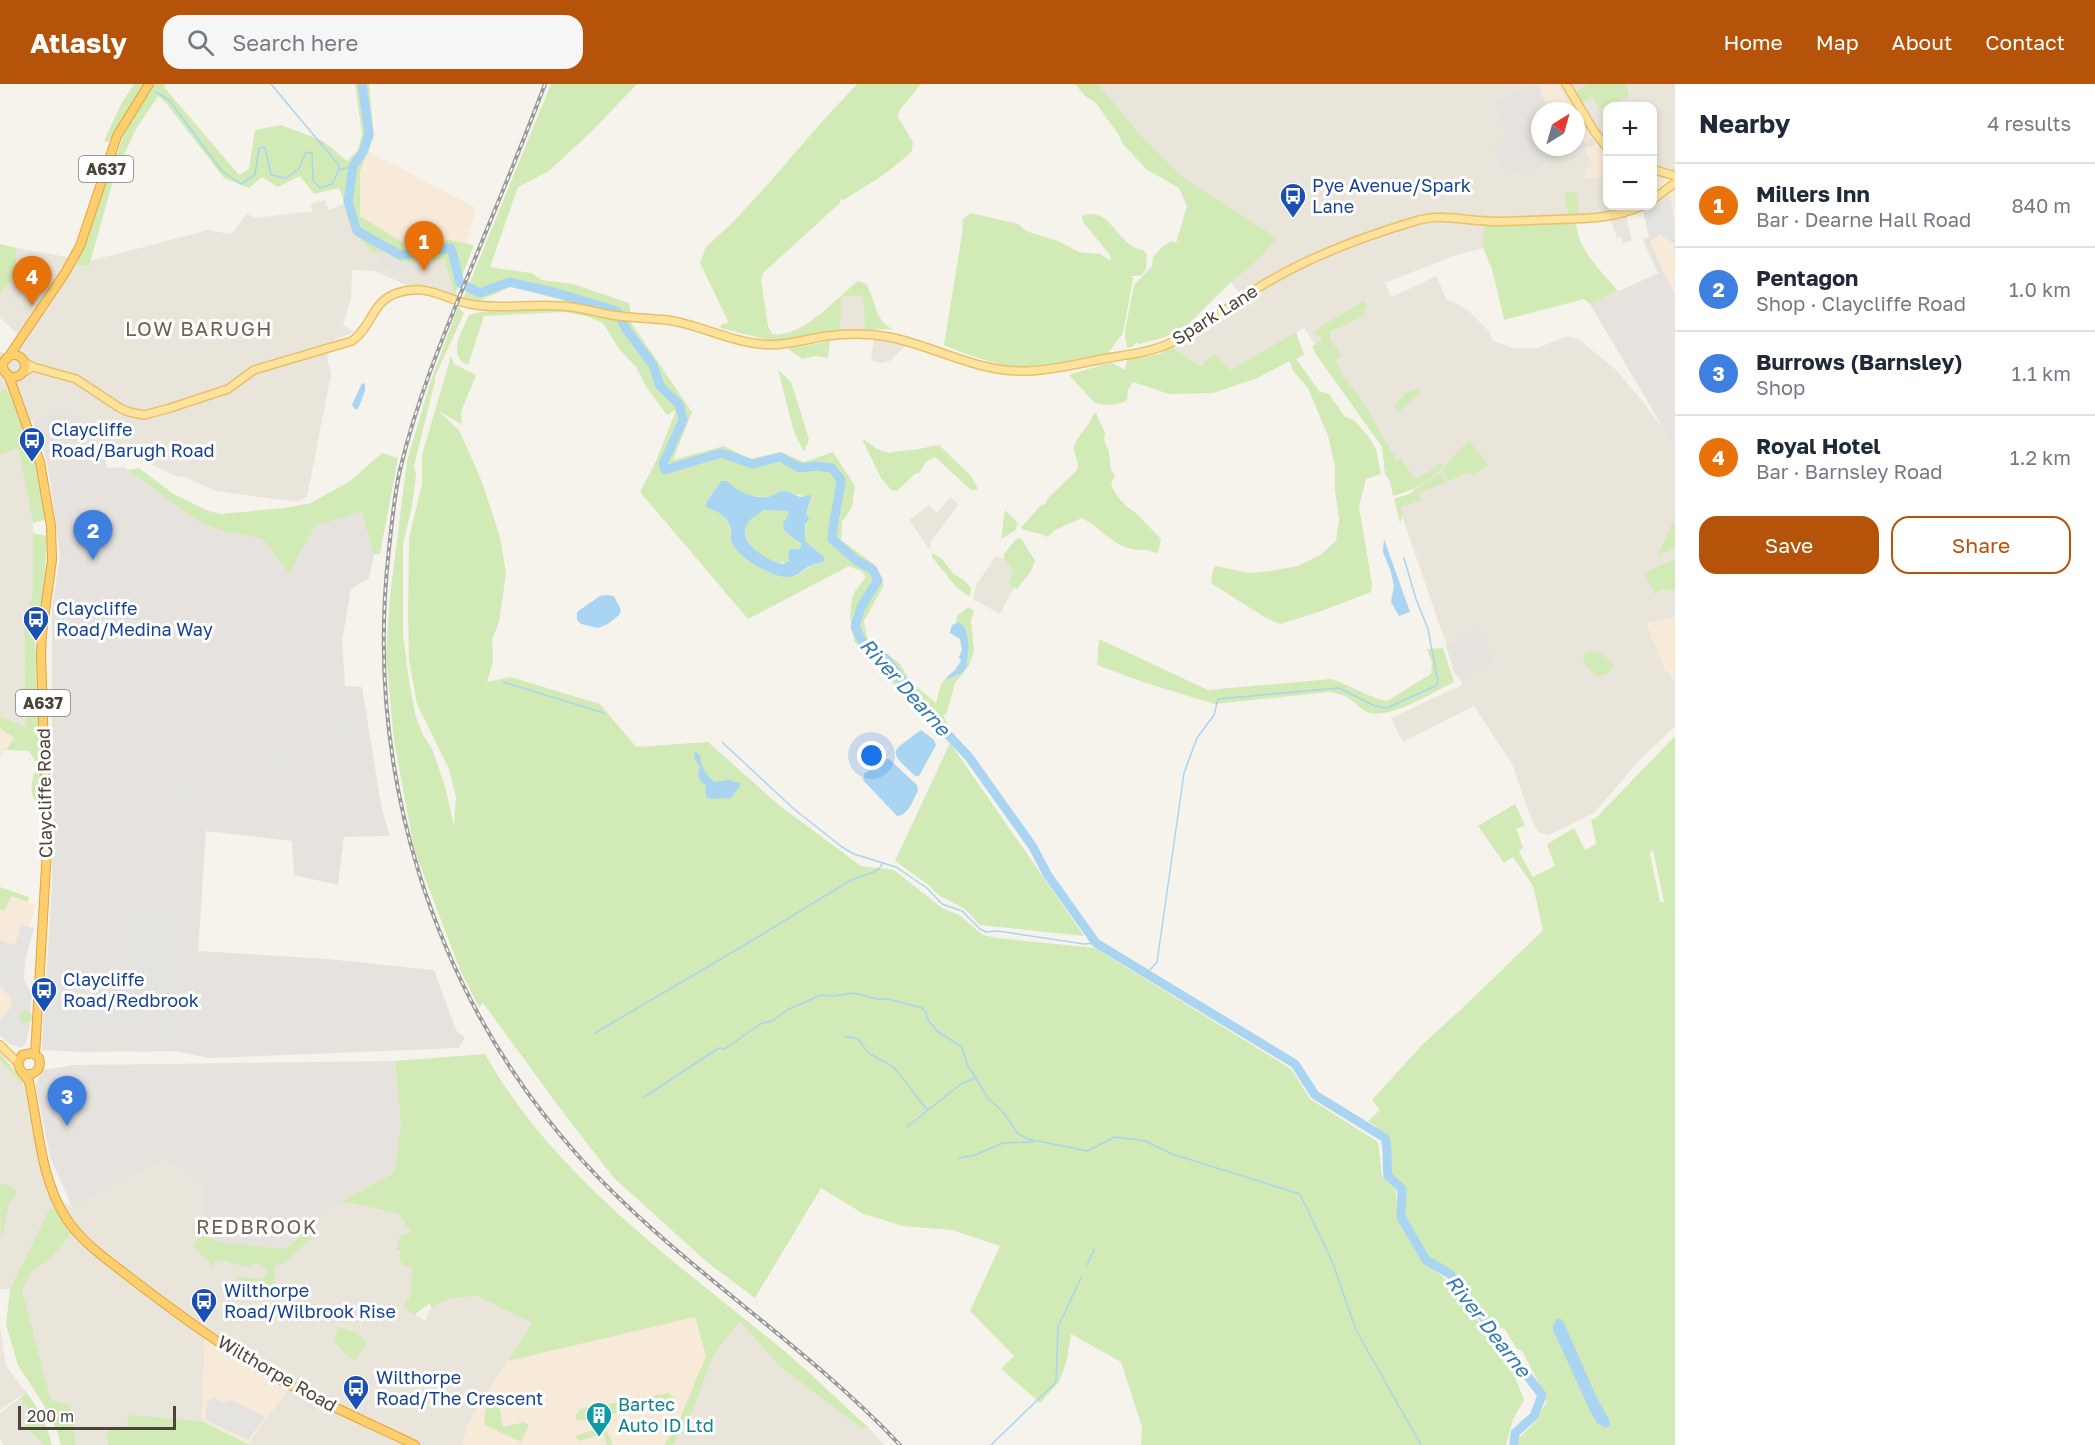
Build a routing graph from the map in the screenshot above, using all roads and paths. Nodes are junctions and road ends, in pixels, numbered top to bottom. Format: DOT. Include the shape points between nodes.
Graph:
graph roads {
  1 [pos="149,84"];
  2 [pos="1566,84"];
  3 [pos="1603,142"];
  4 [pos="1657,171"];
  5 [pos="1675,176"];
  6 [pos="1675,183"];
  7 [pos="1657,197"];
  8 [pos="1631,210"];
  9 [pos="19,342"];
  10 [pos="7,359"];
  11 [pos="21,359"];
  12 [pos="33,367"];
  13 [pos="10,372"];
  14 [pos="0,1044"];
  15 [pos="28,1054"];
  16 [pos="18,1063"];
  17 [pos="36,1072"];
  18 [pos="24,1074"];
  19 [pos="31,1093"];
  20 [pos="415,1445"];
  1 -- 9 [label="highway, A637" via="117,136 80,246"];
  2 -- 3 [label="main road"];
  4 -- 5 [label="main road"];
  6 -- 7 [label="main road"];
  8 -- 12 [label="main road, Spark Lane" via="1596,218 1421,220 1341,246 1306,263 1165,346 1049,369 994,368 873,334 834,335 781,344 751,343 680,322 555,305 478,306 417,289 396,293 377,307 363,333 352,341 254,370 228,389 144,415 120,408 76,379"];
  9 -- 10 [label="highway, A637"];
  9 -- 11 [label="highway, A637"];
  10 -- 11 [label="highway"];
  10 -- 13 [label="highway, A637"];
  11 -- 12 [label="main road"];
  11 -- 13 [label="highway, A637"];
  12 -- 13 [label="main road"];
  13 -- 15 [label="highway, Claycliffe Road / A637" via="40,462 51,526 52,560 42,633 47,838 36,1022"];
  14 -- 15 [label="main road"];
  14 -- 16 [label="main road"];
  15 -- 16 [label="highway"];
  15 -- 17 [label="highway" via="40,1062"];
  16 -- 18 [label="highway"];
  17 -- 18 [label="highway"];
  17 -- 19 [label="highway"];
  18 -- 19 [label="highway, Wilthorpe Road"];
  19 -- 20 [label="highway, Wilthorpe Road" via="50,1186 67,1219 86,1243 157,1298 277,1378"];
}
